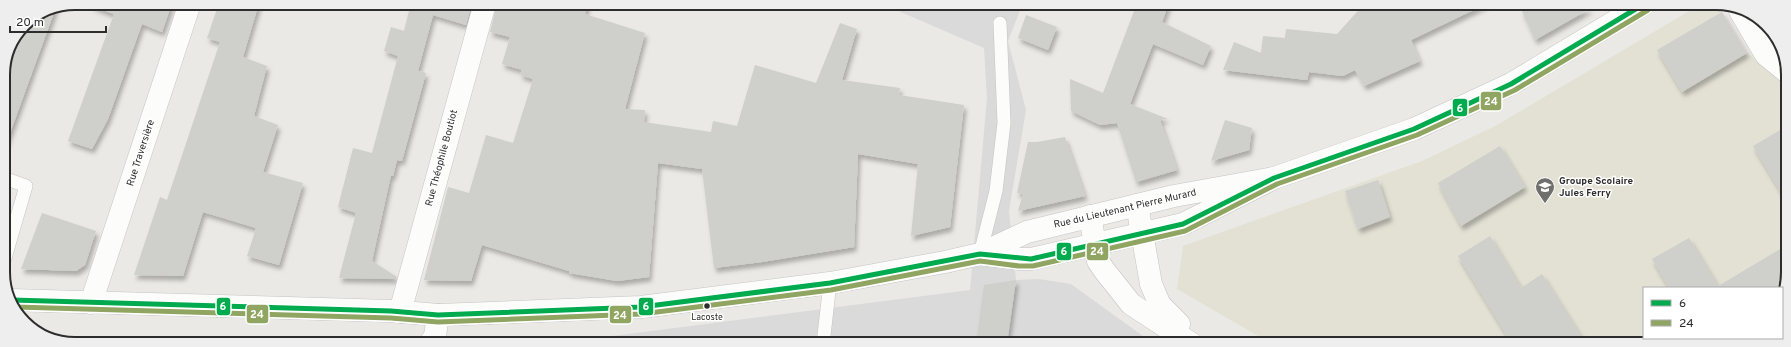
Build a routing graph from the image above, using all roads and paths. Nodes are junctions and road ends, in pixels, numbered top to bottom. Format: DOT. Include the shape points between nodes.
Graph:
graph roads {
  1 [pos="188,10"];
  2 [pos="483,10"];
  3 [pos="1634,10"];
  4 [pos="1750,20"];
  5 [pos="1000,22"];
  6 [pos="1780,67"];
  7 [pos="1274,178"];
  8 [pos="10,180"];
  9 [pos="1137,205"];
  10 [pos="1090,216"];
  11 [pos="1142,234"];
  12 [pos="10,241"];
  13 [pos="1094,244"];
  14 [pos="980,254"];
  15 [pos="830,284"];
  16 [pos="17,300"];
  17 [pos="91,303"];
  18 [pos="400,312"];
  19 [pos="438,315"];
  20 [pos="434,337"];
  21 [pos="824,337"];
  22 [pos="1181,337"];
  23 [pos="1191,337"];
  1 -- 17 [label="main road, Rue Traversière"];
  2 -- 18 [label="main road, Rue Théophile Boutiot"];
  3 -- 7 [label="main road, Rue du Lieutenant Pierre Murard" via="1504,87 1414,129"];
  4 -- 6 [label="main road" via="1766,55"];
  5 -- 14 [label="lane" via="1004,123 996,191"];
  7 -- 9 [label="main road, Rue du Lieutenant Pierre Murard"];
  7 -- 11 [label="main road, Rue du Lieutenant Pierre Murard" via="1183,224"];
  8 -- 12 [label="lane" via="26,186"];
  9 -- 10 [label="main road, Rue du Lieutenant Pierre Murard"];
  9 -- 11 [label="main road"];
  10 -- 13 [label="main road"];
  10 -- 14 [label="main road, Rue du Lieutenant Pierre Murard" via="1027,232"];
  11 -- 13 [label="main road, Rue du Lieutenant Pierre Murard"];
  11 -- 23 [label="main road" via="1151,284 1160,305"];
  13 -- 14 [label="main road, Rue du Lieutenant Pierre Murard" via="1031,259"];
  13 -- 22 [label="main road" via="1098,261 1131,304"];
  14 -- 15 [label="main road, Rue du Lieutenant Pierre Murard"];
  15 -- 19 [label="main road, Rue du Lieutenant Pierre Murard" via="641,307"];
  15 -- 21 [label="lane"];
  16 -- 17 [label="main road, Rue du Lieutenant Pierre Murard"];
  17 -- 18 [label="main road, Rue du Lieutenant Pierre Murard"];
  18 -- 19 [label="main road, Rue du Lieutenant Pierre Murard"];
  19 -- 20 [label="main road"];
}
